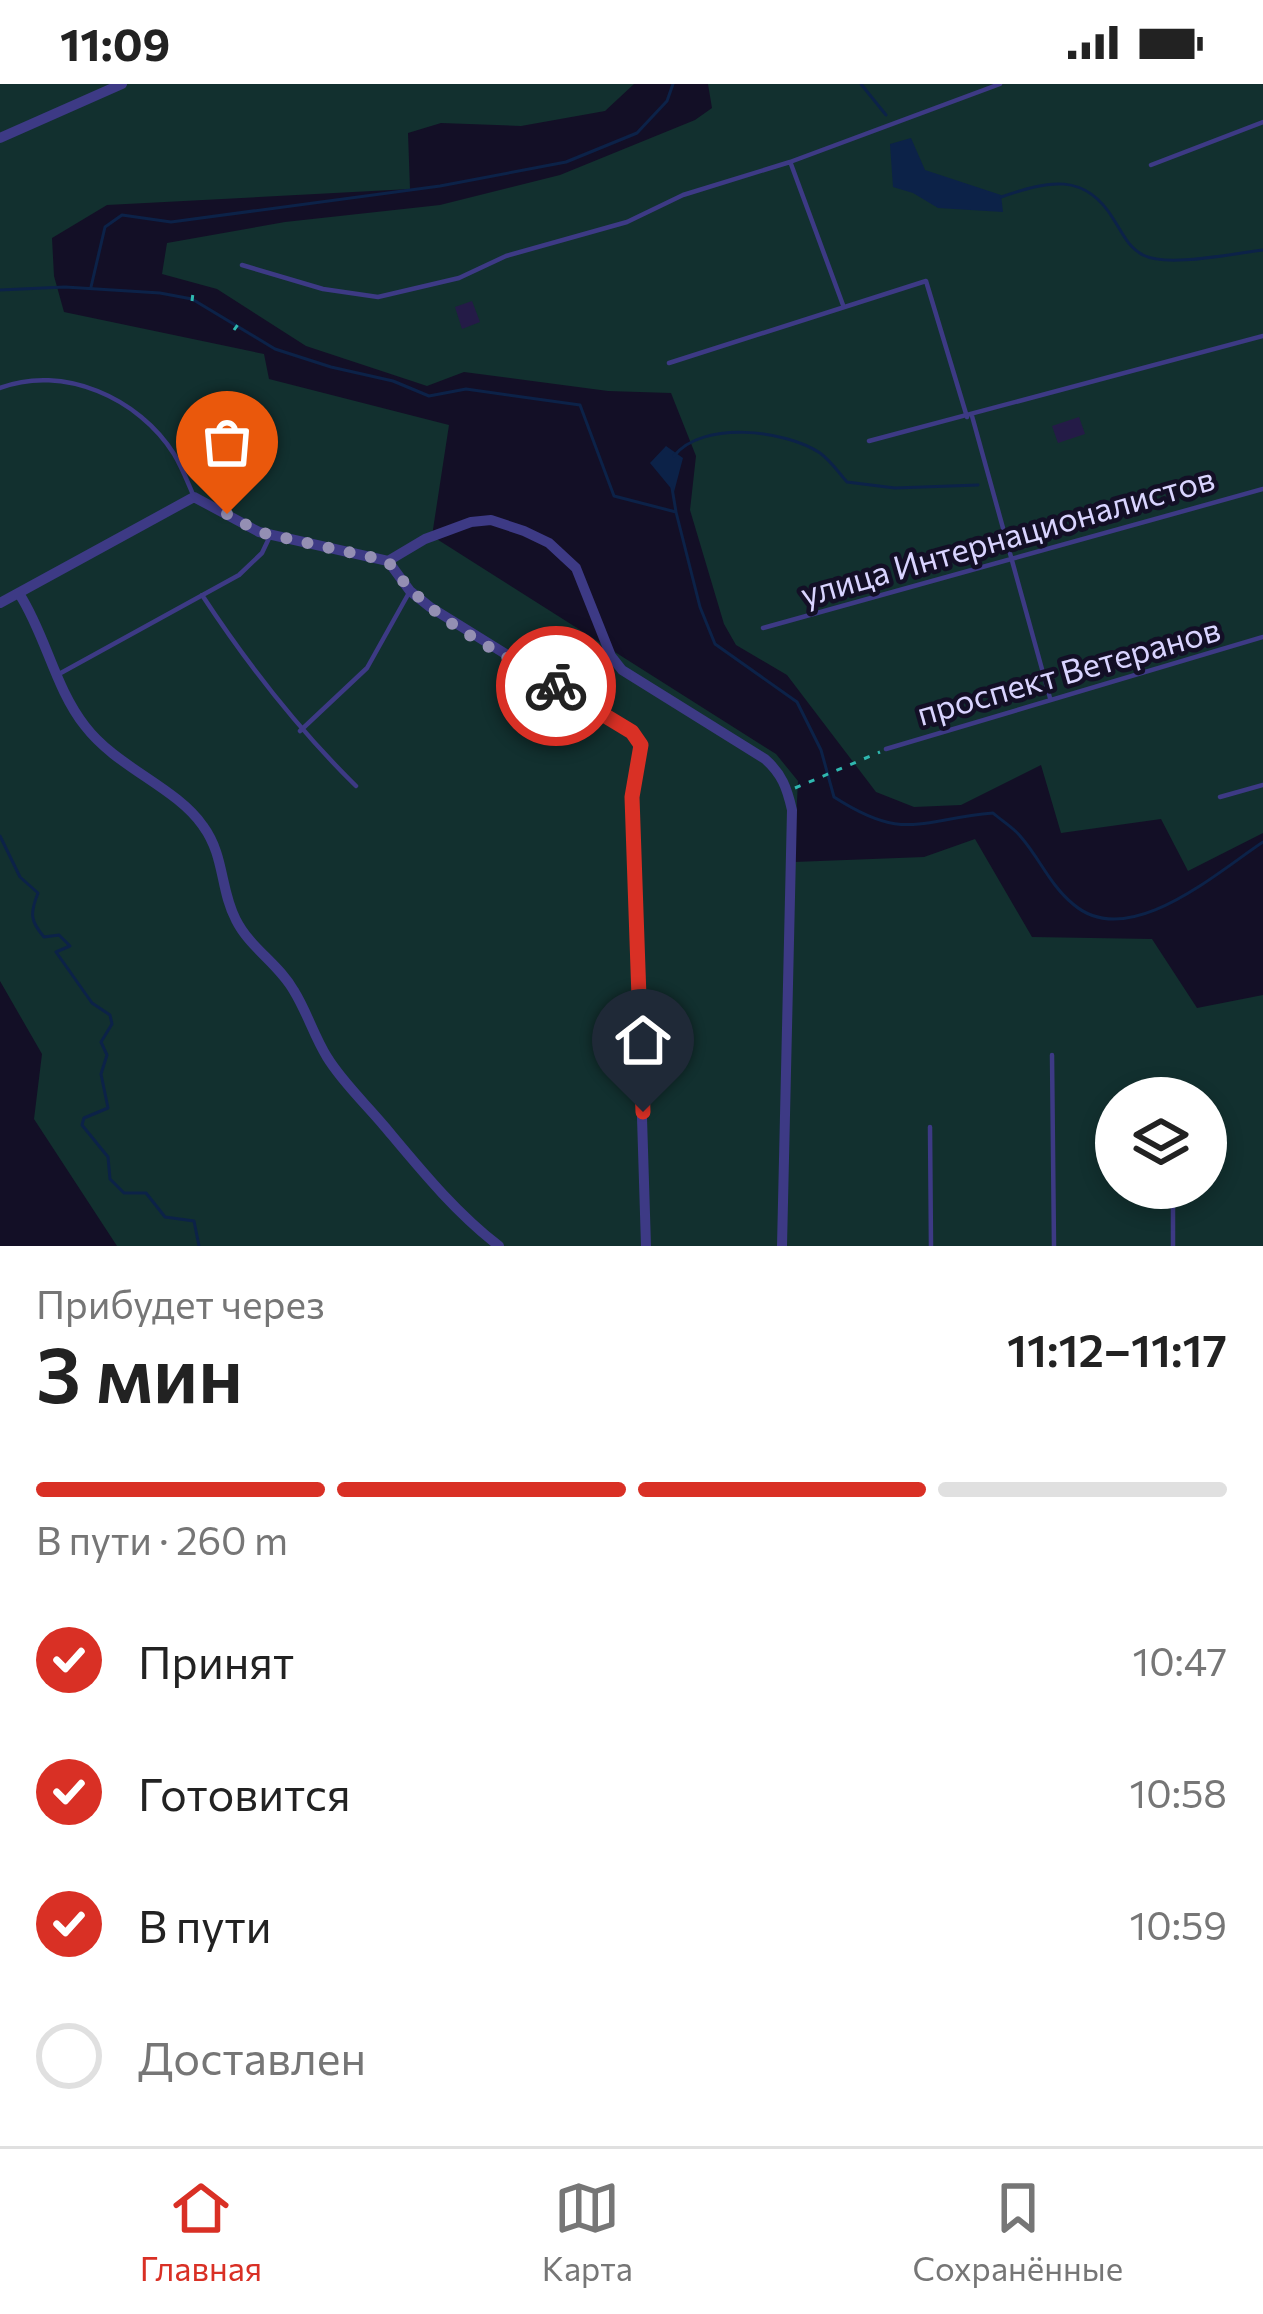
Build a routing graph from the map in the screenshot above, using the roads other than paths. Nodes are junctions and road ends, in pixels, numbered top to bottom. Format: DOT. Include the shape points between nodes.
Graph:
graph roads {
  1 [pos="122,84"];
  2 [pos="1000,84"];
  3 [pos="1263,122"];
  4 [pos="0,138"];
  5 [pos="790,162"];
  6 [pos="1151,165"];
  7 [pos="242,266"];
  8 [pos="843,305"];
  9 [pos="1263,336"];
  10 [pos="669,363"];
  11 [pos="0,388"];
  12 [pos="969,416"];
  13 [pos="869,441"];
  14 [pos="1263,489"];
  15 [pos="194,497"];
  16 [pos="271,535"];
  17 [pos="1012,560"];
  18 [pos="388,561"];
  19 [pos="410,590"];
  20 [pos="201,594"];
  21 [pos="20,595"];
  22 [pos="0,603"];
  23 [pos="764,628"];
  24 [pos="1263,638"];
  25 [pos="59,674"];
  26 [pos="1050,698"];
  27 [pos="300,731"];
  28 [pos="886,748"];
  29 [pos="1263,785"];
  30 [pos="356,787"];
  31 [pos="1220,797"];
  32 [pos="1052,1055"];
  33 [pos="930,1127"];
  34 [pos="1173,1209"];
  35 [pos="500,1246"];
  36 [pos="646,1246"];
  37 [pos="782,1246"];
  38 [pos="931,1246"];
  39 [pos="1054,1246"];
  40 [pos="1173,1246"];
  1 -- 4 [label="street"];
  2 -- 5 [label="lane"];
  3 -- 6 [label="lane"];
  5 -- 7 [label="lane" via="459,278 378,297"];
  5 -- 8 [label="lane"];
  8 -- 10 [label="lane"];
  8 -- 12 [label="lane" via="926,280"];
  9 -- 12 [label="lane"];
  11 -- 15 [label="lane" via="62,379 102,393 152,428"];
  12 -- 13 [label="lane"];
  12 -- 17 [label="lane"];
  14 -- 17 [label="lane, улица Интернационалистов"];
  15 -- 16 [label="street"];
  15 -- 21 [label="street"];
  16 -- 18 [label="street"];
  16 -- 20 [label="lane" via="252,564"];
  17 -- 23 [label="lane, улица Интернационалистов"];
  17 -- 26 [label="lane"];
  18 -- 19 [label="street"];
  18 -- 37 [label="street" via="471,522 491,520 549,543 576,568 622,670 779,771 792,810"];
  19 -- 27 [label="lane" via="367,668"];
  19 -- 36 [label="street" via="641,745 632,797"];
  20 -- 25 [label="lane"];
  20 -- 27 [label="lane"];
  21 -- 22 [label="street"];
  21 -- 25 [label="street"];
  24 -- 26 [label="lane, проспект Ветеранов"];
  25 -- 35 [label="street" via="101,743 202,824 218,850 237,922 292,987 326,1056 420,1171"];
  26 -- 28 [label="lane, проспект Ветеранов"];
  27 -- 30 [label="lane"];
  29 -- 31 [label="lane"];
  32 -- 39 [label="lane"];
  33 -- 38 [label="lane"];
  34 -- 40 [label="lane"];
}
